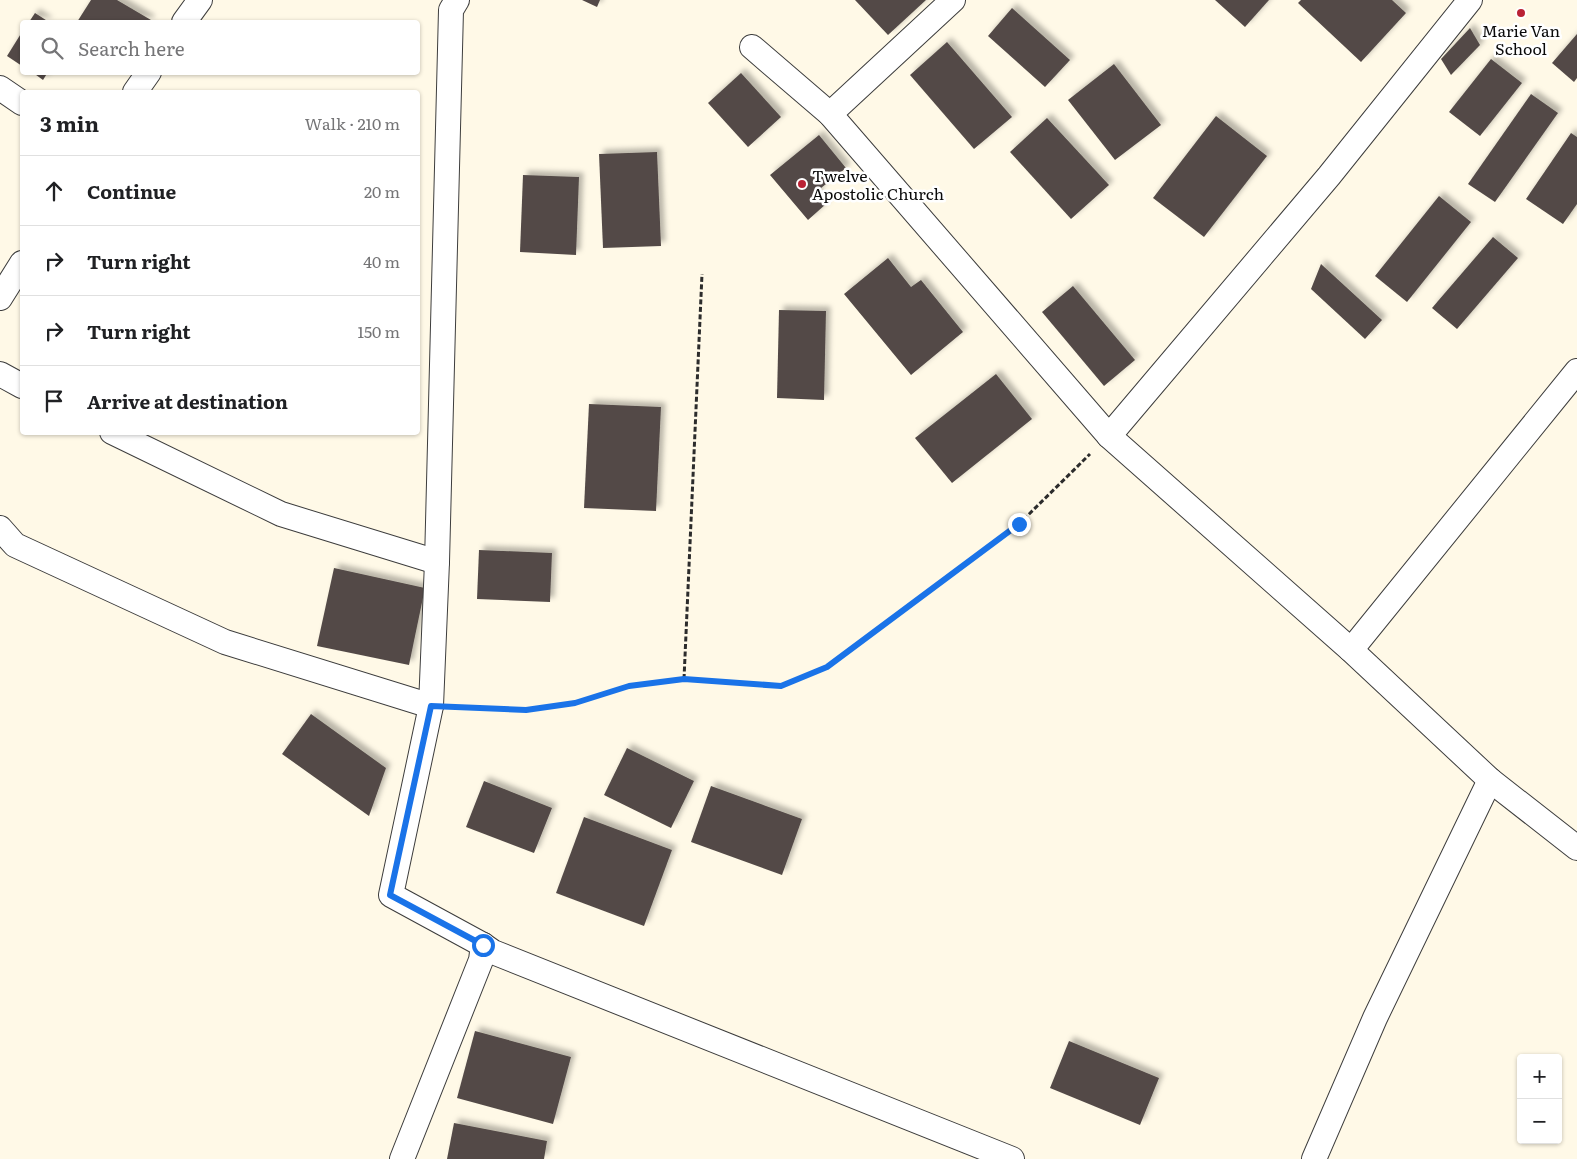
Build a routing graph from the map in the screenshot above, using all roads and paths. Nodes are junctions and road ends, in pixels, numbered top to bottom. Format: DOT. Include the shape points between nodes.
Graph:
graph roads {
  1 [pos="200,0"];
  2 [pos="953,0"];
  3 [pos="1470,0"];
  4 [pos="447,3"];
  5 [pos="185,20"];
  6 [pos="752,47"];
  7 [pos="148,75"];
  8 [pos="0,88"];
  9 [pos="137,90"];
  10 [pos="20,102"];
  11 [pos="830,114"];
  12 [pos="20,266"];
  13 [pos="702,274"];
  14 [pos="0,298"];
  15 [pos="1577,371"];
  16 [pos="0,374"];
  17 [pos="20,385"];
  18 [pos="118,435"];
  19 [pos="1109,436"];
  20 [pos="0,528"];
  21 [pos="437,562"];
  22 [pos="1351,650"];
  23 [pos="684,679"];
  24 [pos="431,706"];
  25 [pos="1490,780"];
  26 [pos="1577,848"];
  27 [pos="483,945"];
  28 [pos="402,1159"];
  29 [pos="1012,1159"];
  30 [pos="1314,1159"];
  1 -- 5 [label="street"];
  2 -- 11 [label="street"];
  3 -- 19 [label="street" via="1329,176"];
  4 -- 21 [label="street"];
  6 -- 11 [label="street"];
  7 -- 9 [label="street"];
  8 -- 10 [label="street"];
  11 -- 19 [label="street"];
  12 -- 14 [label="street"];
  13 -- 23 [label="path"];
  15 -- 22 [label="street"];
  16 -- 17 [label="street"];
  18 -- 21 [label="street" via="281,514"];
  19 -- 22 [label="street"];
  19 -- 23 [label="path" via="1019,524 827,667 781,686"];
  20 -- 24 [label="street" via="15,545 226,642"];
  21 -- 24 [label="street"];
  22 -- 25 [label="street"];
  23 -- 24 [label="path" via="629,686 575,703 526,710"];
  24 -- 27 [label="street" via="390,895"];
  25 -- 26 [label="street"];
  25 -- 30 [label="street" via="1375,1018"];
  27 -- 28 [label="street" via="481,960"];
  27 -- 29 [label="street" via="493,952"];
}
